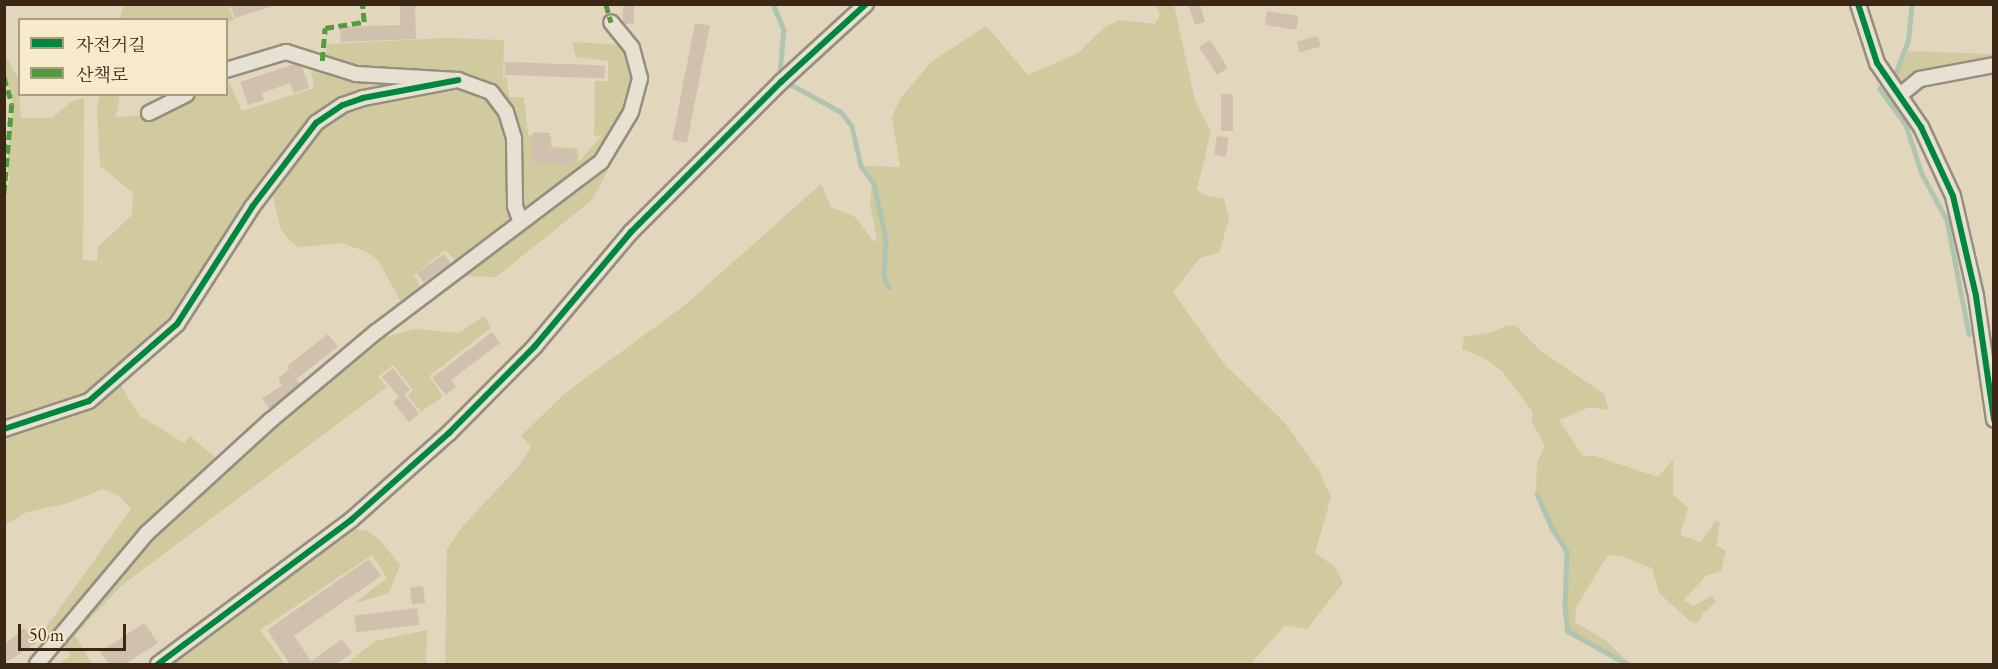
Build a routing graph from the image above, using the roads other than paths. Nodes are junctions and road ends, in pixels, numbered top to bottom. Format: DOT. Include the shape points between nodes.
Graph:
graph roads {
  1 [pos="866,4"];
  2 [pos="1858,4"];
  3 [pos="611,22"];
  4 [pos="1994,65"];
  5 [pos="228,69"];
  6 [pos="458,80"];
  7 [pos="1900,95"];
  8 [pos="184,96"];
  9 [pos="149,113"];
  10 [pos="520,220"];
  11 [pos="1994,420"];
  12 [pos="4,429"];
  13 [pos="38,664"];
  14 [pos="158,664"];
  1 -- 14 [label="street" via="781,82 631,232 535,346 449,433 351,520"];
  2 -- 7 [label="street" via="1877,63"];
  3 -- 10 [label="street" via="632,48 639,66 639,87 631,112 601,162"];
  4 -- 7 [label="street" via="1920,79"];
  5 -- 6 [label="street" via="286,52 356,74"];
  6 -- 10 [label="street" via="491,92 506,112 517,158 515,206"];
  6 -- 12 [label="street" via="363,98 343,105 316,123 252,207 177,324 89,401"];
  7 -- 11 [label="street" via="1940,164 1963,230"];
  8 -- 9 [label="street"];
  10 -- 13 [label="street" via="340,361 161,519 117,565"];
}
